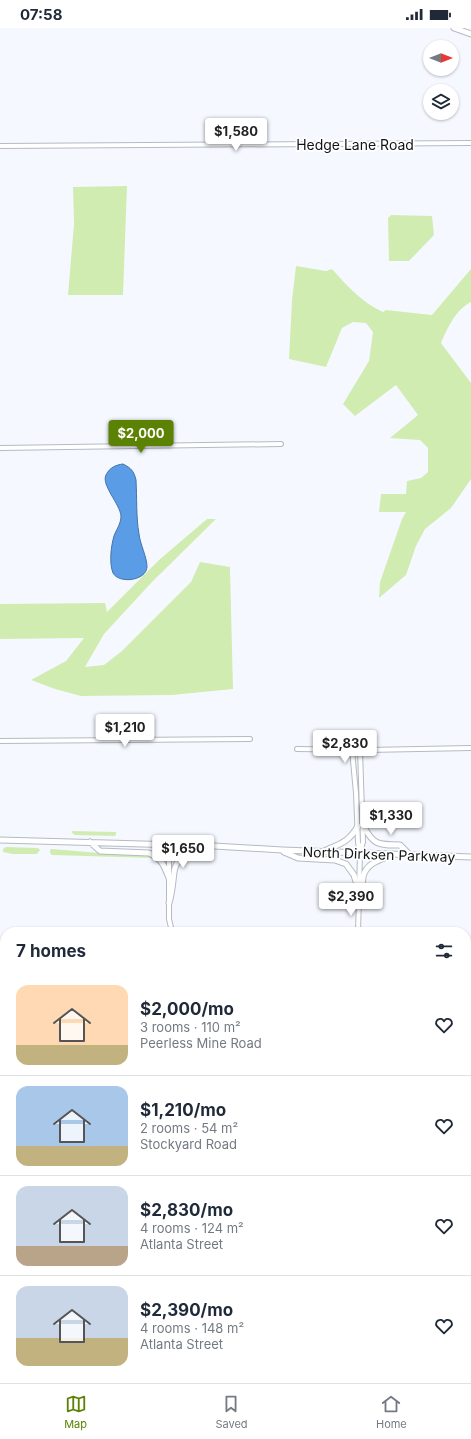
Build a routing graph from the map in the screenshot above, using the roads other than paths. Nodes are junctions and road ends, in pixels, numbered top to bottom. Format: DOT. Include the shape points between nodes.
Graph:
graph roads {
  1 [pos="454,28"];
  2 [pos="471,34"];
  3 [pos="471,143"];
  4 [pos="0,146"];
  5 [pos="281,444"];
  6 [pos="0,448"];
  7 [pos="250,739"];
  8 [pos="0,741"];
  9 [pos="471,748"];
  10 [pos="297,750"];
  11 [pos="352,750"];
  12 [pos="360,750"];
  13 [pos="360,825"];
  14 [pos="0,840"];
  15 [pos="90,842"];
  16 [pos="169,845"];
  17 [pos="214,846"];
  18 [pos="282,850"];
  19 [pos="322,852"];
  20 [pos="360,853"];
  21 [pos="395,854"];
  22 [pos="409,854"];
  23 [pos="471,856"];
  24 [pos="169,878"];
  25 [pos="359,892"];
  26 [pos="359,901"];
  27 [pos="169,902"];
  28 [pos="171,927"];
  29 [pos="358,927"];
  1 -- 2 [label="street"];
  3 -- 4 [label="street, Hedge Lane Road"];
  5 -- 6 [label="street"];
  7 -- 8 [label="street"];
  9 -- 12 [label="street"];
  10 -- 11 [label="street"];
  11 -- 12 [label="street"];
  11 -- 13 [label="street"];
  12 -- 13 [label="street"];
  13 -- 19 [label="street" via="350,839"];
  13 -- 20 [label="street" via="363,842"];
  13 -- 22 [label="street" via="373,841 381,845 400,845"];
  14 -- 15 [label="street, North Dirksen Parkway"];
  15 -- 16 [label="street, North Dirksen Parkway"];
  15 -- 24 [label="street" via="100,851 149,853 160,859"];
  16 -- 17 [label="street, North Dirksen Parkway"];
  16 -- 24 [label="street"];
  17 -- 18 [label="street, North Dirksen Parkway"];
  17 -- 27 [label="street" via="192,852 178,861"];
  18 -- 19 [label="street, North Dirksen Parkway"];
  18 -- 25 [label="street" via="298,858 335,860 346,864 354,875"];
  19 -- 20 [label="street, North Dirksen Parkway"];
  20 -- 21 [label="street, North Dirksen Parkway"];
  20 -- 25 [label="street"];
  21 -- 22 [label="street, North Dirksen Parkway"];
  21 -- 26 [label="street" via="375,862 365,871"];
  22 -- 23 [label="street, North Dirksen Parkway"];
  24 -- 27 [label="street"];
  25 -- 26 [label="street"];
  26 -- 29 [label="street"];
  27 -- 28 [label="street"];
}
